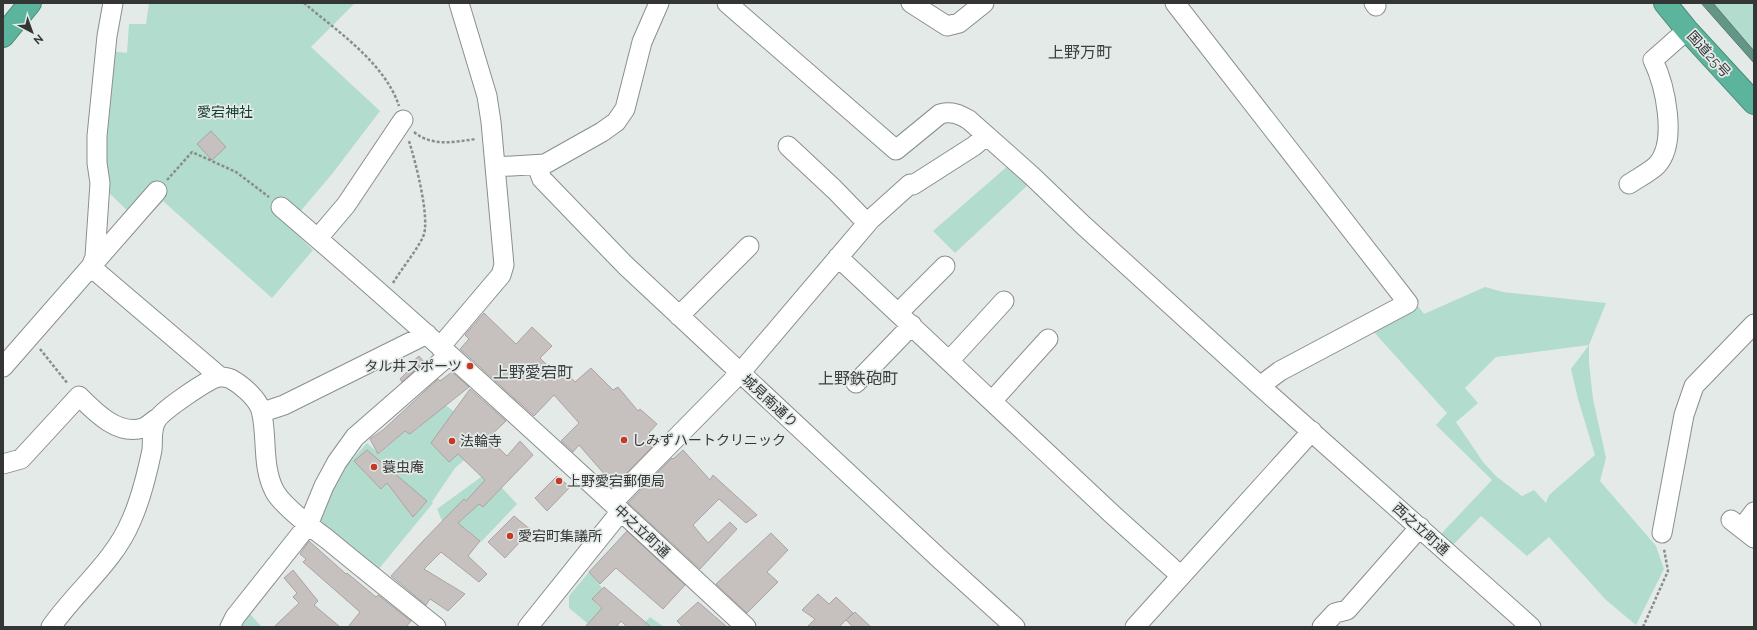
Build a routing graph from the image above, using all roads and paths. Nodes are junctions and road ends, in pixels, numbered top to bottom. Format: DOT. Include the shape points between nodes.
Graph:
graph roads {
  1 [pos="30,3"];
  2 [pos="113,3"];
  3 [pos="459,3"];
  4 [pos="659,3"];
  5 [pos="728,3"];
  6 [pos="911,3"];
  7 [pos="984,3"];
  8 [pos="1175,3"];
  9 [pos="1665,3"];
  10 [pos="1687,30"];
  11 [pos="3,36"];
  12 [pos="1754,103"];
  13 [pos="403,120"];
  14 [pos="492,136"];
  15 [pos="986,136"];
  16 [pos="788,146"];
  17 [pos="537,166"];
  18 [pos="495,167"];
  19 [pos="1629,184"];
  20 [pos="257,187"];
  21 [pos="158,191"];
  22 [pos="281,207"];
  23 [pos="867,223"];
  24 [pos="318,238"];
  25 [pos="748,246"];
  26 [pos="838,257"];
  27 [pos="945,266"];
  28 [pos="91,267"];
  29 [pos="1004,301"];
  30 [pos="898,313"];
  31 [pos="679,316"];
  32 [pos="1754,324"];
  33 [pos="912,325"];
  34 [pos="29,337"];
  35 [pos="1048,339"];
  36 [pos="439,345"];
  37 [pos="949,361"];
  38 [pos="3,367"];
  39 [pos="740,373"];
  40 [pos="219,376"];
  41 [pos="856,383"];
  42 [pos="1260,386"];
  43 [pos="79,396"];
  44 [pos="992,401"];
  45 [pos="261,409"];
  46 [pos="156,419"];
  47 [pos="1312,431"];
  48 [pos="3,464"];
  49 [pos="616,507"];
  50 [pos="1754,512"];
  51 [pos="308,525"];
  52 [pos="1420,527"];
  53 [pos="1742,529"];
  54 [pos="1662,533"];
  55 [pos="1181,576"];
  56 [pos="51,627"];
  57 [pos="230,627"];
  58 [pos="436,627"];
  59 [pos="528,627"];
  60 [pos="746,627"];
  61 [pos="1015,627"];
  62 [pos="1135,627"];
  63 [pos="1322,627"];
  64 [pos="1531,627"];
  65 [pos="1643,627"];
  1 -- 11 [label="highway"];
  2 -- 28 [label="street" via="100,104 97,163 100,183 95,258"];
  3 -- 14 [label="street" via="487,96"];
  4 -- 17 [label="street" via="642,42 626,109 616,122 602,132"];
  5 -- 15 [label="street, 西之立町通" via="896,150 940,114 947,112 958,113"];
  6 -- 7 [label="street" via="947,26 959,23"];
  8 -- 42 [label="street" via="1408,303 1280,371"];
  9 -- 10 [label="highway, 国道25号"];
  10 -- 12 [label="highway, 国道25号"];
  10 -- 19 [label="street" via="1653,60 1668,107 1666,148 1658,164"];
  13 -- 14 [label="path" via="423,139 446,143"];
  13 -- 24 [label="street" via="346,205"];
  14 -- 18 [label="street"];
  15 -- 23 [label="street" via="913,185 910,184"];
  15 -- 42 [label="street, 西之立町通"];
  16 -- 23 [label="street"];
  17 -- 18 [label="street"];
  17 -- 31 [label="street, 城見南通り" via="542,179 625,265"];
  18 -- 36 [label="street" via="504,265 501,275"];
  20 -- 21 [label="path" via="236,172 192,152"];
  21 -- 28 [label="street"];
  22 -- 24 [label="street, 中之立町通"];
  23 -- 26 [label="street"];
  24 -- 36 [label="street, 中之立町通"];
  25 -- 31 [label="street"];
  26 -- 30 [label="street"];
  26 -- 39 [label="street"];
  27 -- 30 [label="street"];
  28 -- 34 [label="street"];
  28 -- 40 [label="street"];
  29 -- 37 [label="street"];
  30 -- 33 [label="street"];
  31 -- 39 [label="street, 城見南通り"];
  32 -- 54 [label="street" via="1694,386 1684,415"];
  33 -- 37 [label="street"];
  33 -- 41 [label="street"];
  34 -- 38 [label="street"];
  34 -- 43 [label="path"];
  35 -- 44 [label="street"];
  36 -- 45 [label="street" via="284,406 266,412"];
  36 -- 49 [label="street, 中之立町通"];
  36 -- 51 [label="street" via="355,437 324,486"];
  37 -- 44 [label="street"];
  39 -- 49 [label="street"];
  39 -- 61 [label="street, 城見南通り"];
  40 -- 45 [label="street" via="230,378 250,394"];
  40 -- 46 [label="street" via="180,400"];
  42 -- 47 [label="street, 西之立町通"];
  43 -- 46 [label="street" via="106,420 128,430 144,428"];
  43 -- 48 [label="street" via="21,459"];
  44 -- 55 [label="street"];
  45 -- 51 [label="street" via="267,469 275,491"];
  46 -- 56 [label="street" via="152,431 150,459 131,522 113,553"];
  47 -- 52 [label="street, 西之立町通"];
  47 -- 55 [label="street"];
  49 -- 59 [label="street"];
  49 -- 60 [label="street, 中之立町通"];
  50 -- 53 [label="street"];
  51 -- 57 [label="street" via="235,617"];
  51 -- 58 [label="street"];
  52 -- 63 [label="street" via="1347,610 1335,613"];
  52 -- 64 [label="street, 西之立町通"];
  54 -- 65 [label="path" via="1668,571"];
  55 -- 62 [label="street"];
}
